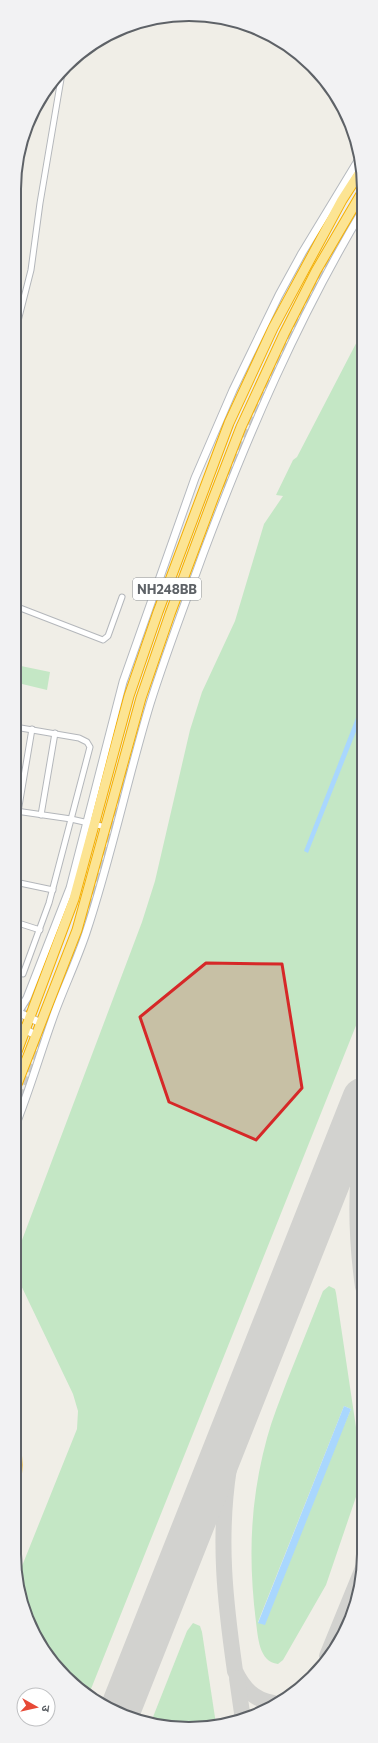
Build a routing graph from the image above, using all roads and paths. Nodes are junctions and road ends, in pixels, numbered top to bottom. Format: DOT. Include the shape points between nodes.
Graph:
graph roads {
  1 [pos="61,81"];
  2 [pos="356,165"];
  3 [pos="357,177"];
  4 [pos="357,201"];
  5 [pos="357,220"];
  6 [pos="21,309"];
  7 [pos="122,597"];
  8 [pos="21,608"];
  9 [pos="21,728"];
  10 [pos="32,729"];
  11 [pos="55,733"];
  12 [pos="21,785"];
  13 [pos="21,812"];
  14 [pos="41,815"];
  15 [pos="71,819"];
  16 [pos="91,823"];
  17 [pos="106,827"];
  18 [pos="21,883"];
  19 [pos="53,890"];
  20 [pos="21,924"];
  21 [pos="40,930"];
  22 [pos="22,974"];
  23 [pos="21,1007"];
  24 [pos="21,1015"];
  25 [pos="30,1018"];
  26 [pos="41,1023"];
  27 [pos="21,1028"];
  28 [pos="24,1030"];
  29 [pos="36,1035"];
  30 [pos="21,1038"];
  31 [pos="21,1074"];
  32 [pos="21,1112"];
  1 -- 6 [label="street" via="31,270"];
  2 -- 16 [label="street" via="279,295 233,390 196,478 123,682"];
  3 -- 16 [label="highway, NH248BB" via="277,322 229,423 129,696"];
  4 -- 17 [label="highway, NH248BB" via="316,271 241,427 141,698"];
  5 -- 32 [label="street" via="293,338 251,431 222,504 151,702 86,934"];
  7 -- 8 [label="street" via="108,636 103,640"];
  9 -- 10 [label="street"];
  10 -- 11 [label="street"];
  10 -- 12 [label="street"];
  11 -- 14 [label="street"];
  11 -- 15 [label="street" via="82,739 90,747"];
  13 -- 14 [label="street"];
  14 -- 15 [label="street"];
  15 -- 16 [label="street"];
  15 -- 19 [label="street"];
  16 -- 17 [label="street"];
  16 -- 23 [label="street" via="68,895 27,998"];
  16 -- 25 [label="highway, NH248BB" via="74,899"];
  17 -- 26 [label="highway, NH248BB" via="77,930"];
  18 -- 19 [label="street"];
  19 -- 21 [label="street"];
  20 -- 21 [label="street"];
  21 -- 22 [label="street"];
  24 -- 25 [label="street"];
  25 -- 26 [label="street"];
  25 -- 28 [label="highway, NH248BB"];
  26 -- 29 [label="highway, NH248BB"];
  27 -- 28 [label="street"];
  28 -- 29 [label="street"];
  28 -- 30 [label="highway, NH248BB"];
  29 -- 31 [label="highway, NH248BB"];
}
